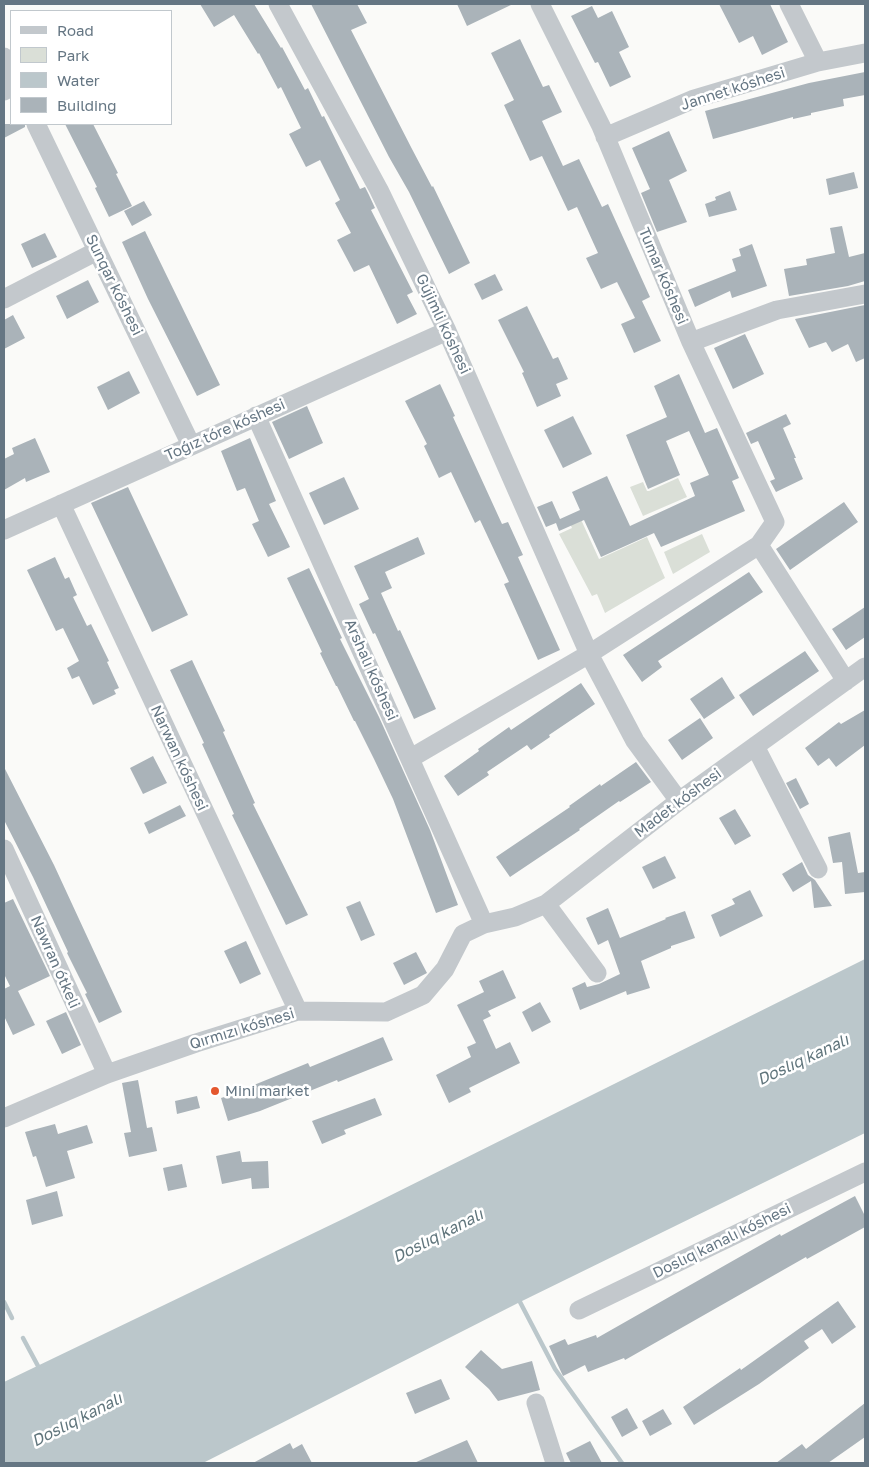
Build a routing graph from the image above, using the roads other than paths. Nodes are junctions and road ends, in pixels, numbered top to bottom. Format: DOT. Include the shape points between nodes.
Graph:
graph roads {
  1 [pos="278,4"];
  2 [pos="540,4"];
  3 [pos="789,4"];
  4 [pos="865,52"];
  5 [pos="4,57"];
  6 [pos="818,62"];
  7 [pos="10,70"];
  8 [pos="36,125"];
  9 [pos="605,137"];
  10 [pos="98,251"];
  11 [pos="865,294"];
  12 [pos="4,299"];
  13 [pos="447,331"];
  14 [pos="691,342"];
  15 [pos="256,416"];
  16 [pos="191,445"];
  17 [pos="61,504"];
  18 [pos="4,530"];
  19 [pos="759,545"];
  20 [pos="589,654"];
  21 [pos="865,667"];
  22 [pos="846,680"];
  23 [pos="755,746"];
  24 [pos="411,758"];
  25 [pos="679,801"];
  26 [pos="4,849"];
  27 [pos="818,868"];
  28 [pos="546,904"];
  29 [pos="484,924"];
  30 [pos="597,973"];
  31 [pos="298,1011"];
  32 [pos="106,1074"];
  33 [pos="4,1118"];
  34 [pos="863,1179"];
  35 [pos="579,1310"];
  36 [pos="536,1403"];
  37 [pos="555,1463"];
  1 -- 13 [label="street, Gújimli kóshesi" via="379,190"];
  2 -- 9 [label="street, Tumar kóshesi"];
  3 -- 6 [label="street"];
  4 -- 6 [label="street, Jannet kóshesi"];
  5 -- 7 [label="street"];
  6 -- 9 [label="street, Jannet kóshesi" via="694,99"];
  8 -- 10 [label="street, Sunqar kóshesi"];
  9 -- 14 [label="street, Tumar kóshesi"];
  10 -- 12 [label="street"];
  10 -- 16 [label="street, Sunqar kóshesi"];
  11 -- 14 [label="street" via="777,310"];
  13 -- 15 [label="street, Toǵız tóre kóshesi"];
  13 -- 20 [label="street, Gújimli kóshesi"];
  14 -- 19 [label="street, Tumar kóshesi" via="775,522"];
  15 -- 16 [label="street, Toǵız tóre kóshesi"];
  15 -- 24 [label="street, Arshalı kóshesi"];
  16 -- 17 [label="street, Toǵız tóre kóshesi"];
  17 -- 18 [label="street, Toǵız tóre kóshesi"];
  17 -- 31 [label="street, Narwan kóshesi"];
  19 -- 20 [label="street, Tumar kóshesi"];
  19 -- 22 [label="street"];
  20 -- 24 [label="street"];
  20 -- 25 [label="street, Gújimli kóshesi" via="635,741"];
  21 -- 22 [label="street, Madet kóshesi"];
  22 -- 23 [label="street, Madet kóshesi"];
  23 -- 25 [label="street, Madet kóshesi"];
  23 -- 27 [label="street"];
  24 -- 29 [label="street, Arshalı kóshesi"];
  25 -- 28 [label="street, Madet kóshesi"];
  26 -- 32 [label="street, Nawran ótkeli"];
  28 -- 29 [label="street, Madet kóshesi"];
  28 -- 30 [label="street"];
  29 -- 31 [label="street, Qırmızı kóshesi" via="463,934 445,969 423,995 394,1009 386,1012"];
  31 -- 32 [label="street, Qırmızı kóshesi"];
  32 -- 33 [label="street, Qırmızı kóshesi"];
  34 -- 35 [label="street, Doslıq kanalı kóshesi"];
  36 -- 37 [label="street"];
}
